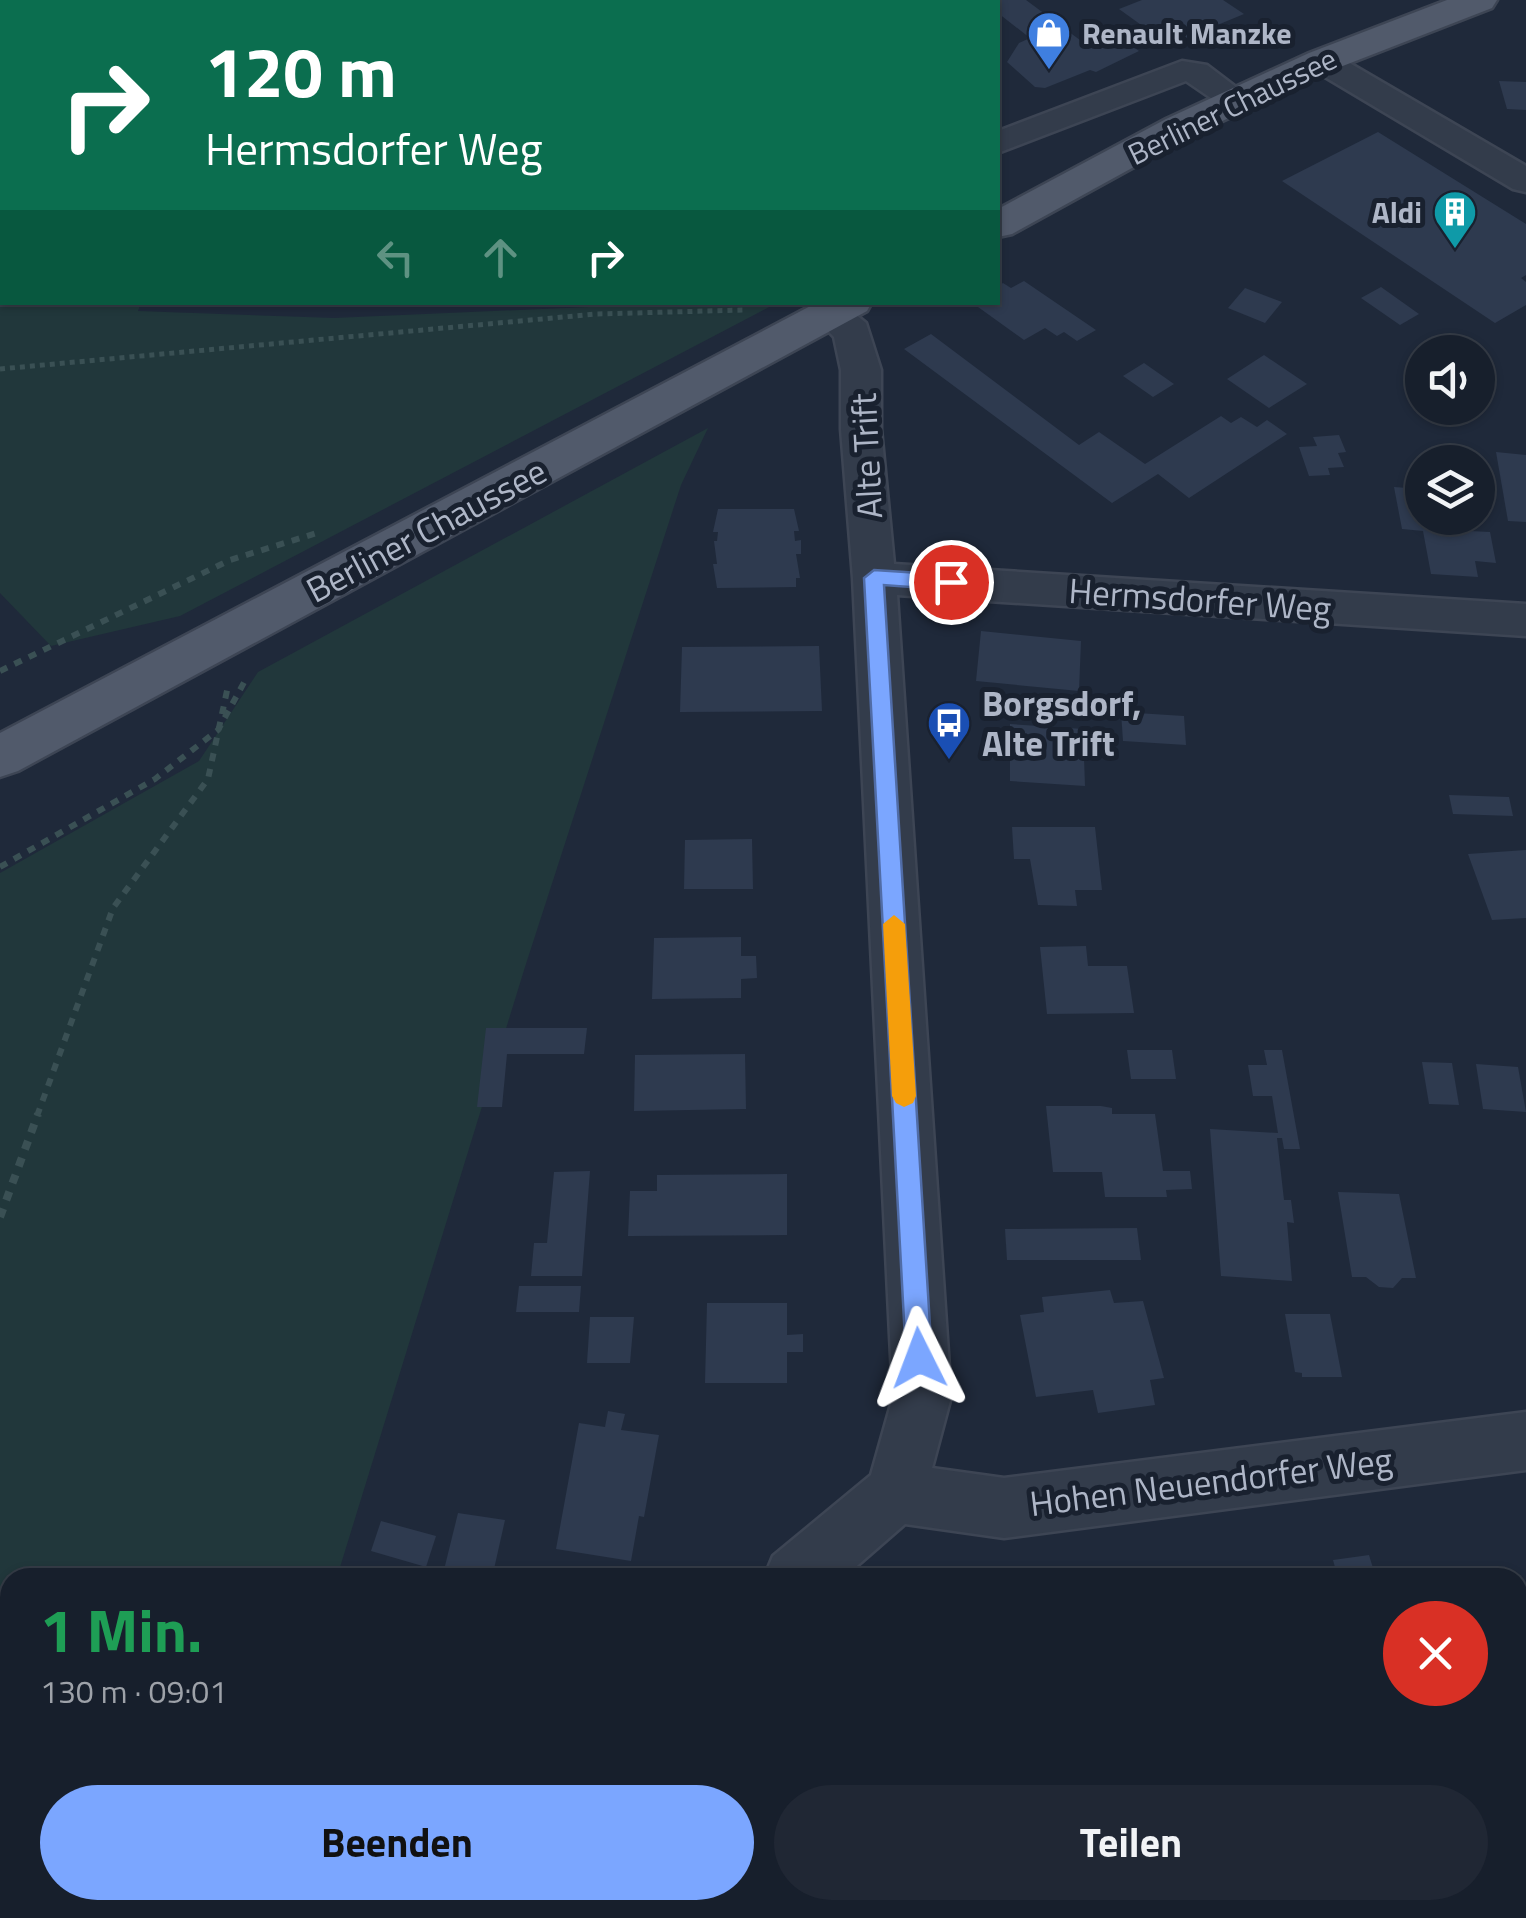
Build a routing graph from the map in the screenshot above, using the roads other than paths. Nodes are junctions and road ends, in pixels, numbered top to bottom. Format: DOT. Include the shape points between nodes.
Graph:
graph roads {
  1 [pos="1476,1"];
  2 [pos="1322,60"];
  3 [pos="1236,100"];
  4 [pos="1000,142"];
  5 [pos="1526,181"];
  6 [pos="1003,214"];
  7 [pos="842,308"];
  8 [pos="874,578"];
  9 [pos="1526,620"];
  10 [pos="0,756"];
  11 [pos="1526,1441"];
  12 [pos="896,1493"];
  13 [pos="807,1568"];
  1 -- 2 [label="main road, Berliner Chaussee"];
  2 -- 3 [label="main road, Berliner Chaussee"];
  2 -- 5 [label="street"];
  3 -- 4 [label="street" via="1194,72 1182,72"];
  3 -- 6 [label="main road, Berliner Chaussee"];
  7 -- 8 [label="street, Alte Trift" via="862,370 860,429"];
  7 -- 10 [label="main road, Berliner Chaussee"];
  8 -- 9 [label="street, Hermsdorfer Weg"];
  8 -- 12 [label="street, Alte Trift" via="922,1397"];
  11 -- 12 [label="street, Hohen Neuendorfer Weg" via="1004,1508"];
  12 -- 13 [label="street"];
}
